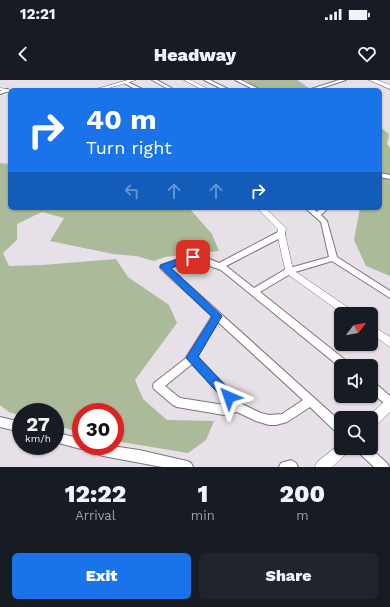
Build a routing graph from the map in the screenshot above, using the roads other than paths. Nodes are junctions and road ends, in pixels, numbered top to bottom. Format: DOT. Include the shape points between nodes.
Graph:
graph roads {
  1 [pos="134,80"];
  2 [pos="154,80"];
  3 [pos="186,80"];
  4 [pos="209,80"];
  5 [pos="237,80"];
  6 [pos="344,80"];
  7 [pos="372,80"];
  8 [pos="126,82"];
  9 [pos="390,87"];
  10 [pos="107,88"];
  11 [pos="136,88"];
  12 [pos="170,88"];
  13 [pos="203,88"];
  14 [pos="224,88"];
  15 [pos="255,88"];
  16 [pos="317,88"];
  17 [pos="0,89"];
  18 [pos="8,90"];
  19 [pos="0,93"];
  20 [pos="263,210"];
  21 [pos="310,210"];
  22 [pos="323,210"];
  23 [pos="317,216"];
  24 [pos="281,234"];
  25 [pos="333,258"];
  26 [pos="220,266"];
  27 [pos="289,271"];
  28 [pos="254,292"];
  29 [pos="390,295"];
  30 [pos="340,307"];
  31 [pos="217,316"];
  32 [pos="378,334"];
  33 [pos="390,343"];
  34 [pos="192,358"];
  35 [pos="337,359"];
  36 [pos="378,392"];
  37 [pos="310,400"];
  38 [pos="390,403"];
  39 [pos="238,407"];
  40 [pos="378,415"];
  41 [pos="0,422"];
  42 [pos="334,422"];
  43 [pos="12,425"];
  44 [pos="124,454"];
  45 [pos="335,455"];
  46 [pos="370,455"];
  47 [pos="187,467"];
  48 [pos="286,467"];
  49 [pos="292,467"];
  50 [pos="322,467"];
  51 [pos="383,467"];
  1 -- 8 [label="street"];
  2 -- 12 [label="street"];
  3 -- 13 [label="street"];
  4 -- 14 [label="street"];
  5 -- 15 [label="street"];
  6 -- 16 [label="street"];
  7 -- 9 [label="main road"];
  8 -- 10 [label="street"];
  8 -- 11 [label="street"];
  17 -- 18 [label="street"];
  18 -- 19 [label="street"];
  20 -- 24 [label="street" via="282,228"];
  21 -- 23 [label="street"];
  22 -- 23 [label="street"];
  23 -- 25 [label="street" via="324,222"];
  24 -- 26 [label="street"];
  24 -- 27 [label="street"];
  25 -- 27 [label="street"];
  25 -- 29 [label="street"];
  26 -- 28 [label="street"];
  26 -- 31 [label="street" via="193,257 164,267"];
  27 -- 28 [label="street"];
  27 -- 30 [label="street"];
  28 -- 35 [label="street"];
  31 -- 34 [label="street"];
  31 -- 37 [label="street"];
  32 -- 33 [label="street"];
  34 -- 39 [label="street"];
  34 -- 39 [label="street" via="158,386 178,402 224,410"];
  36 -- 38 [label="street"];
  37 -- 39 [label="street" via="290,417 281,421 250,414"];
  37 -- 42 [label="street"];
  38 -- 40 [label="street"];
  41 -- 43 [label="street"];
  44 -- 47 [label="street"];
  45 -- 50 [label="street"];
  46 -- 51 [label="street"];
  48 -- 49 [label="street"];
}
